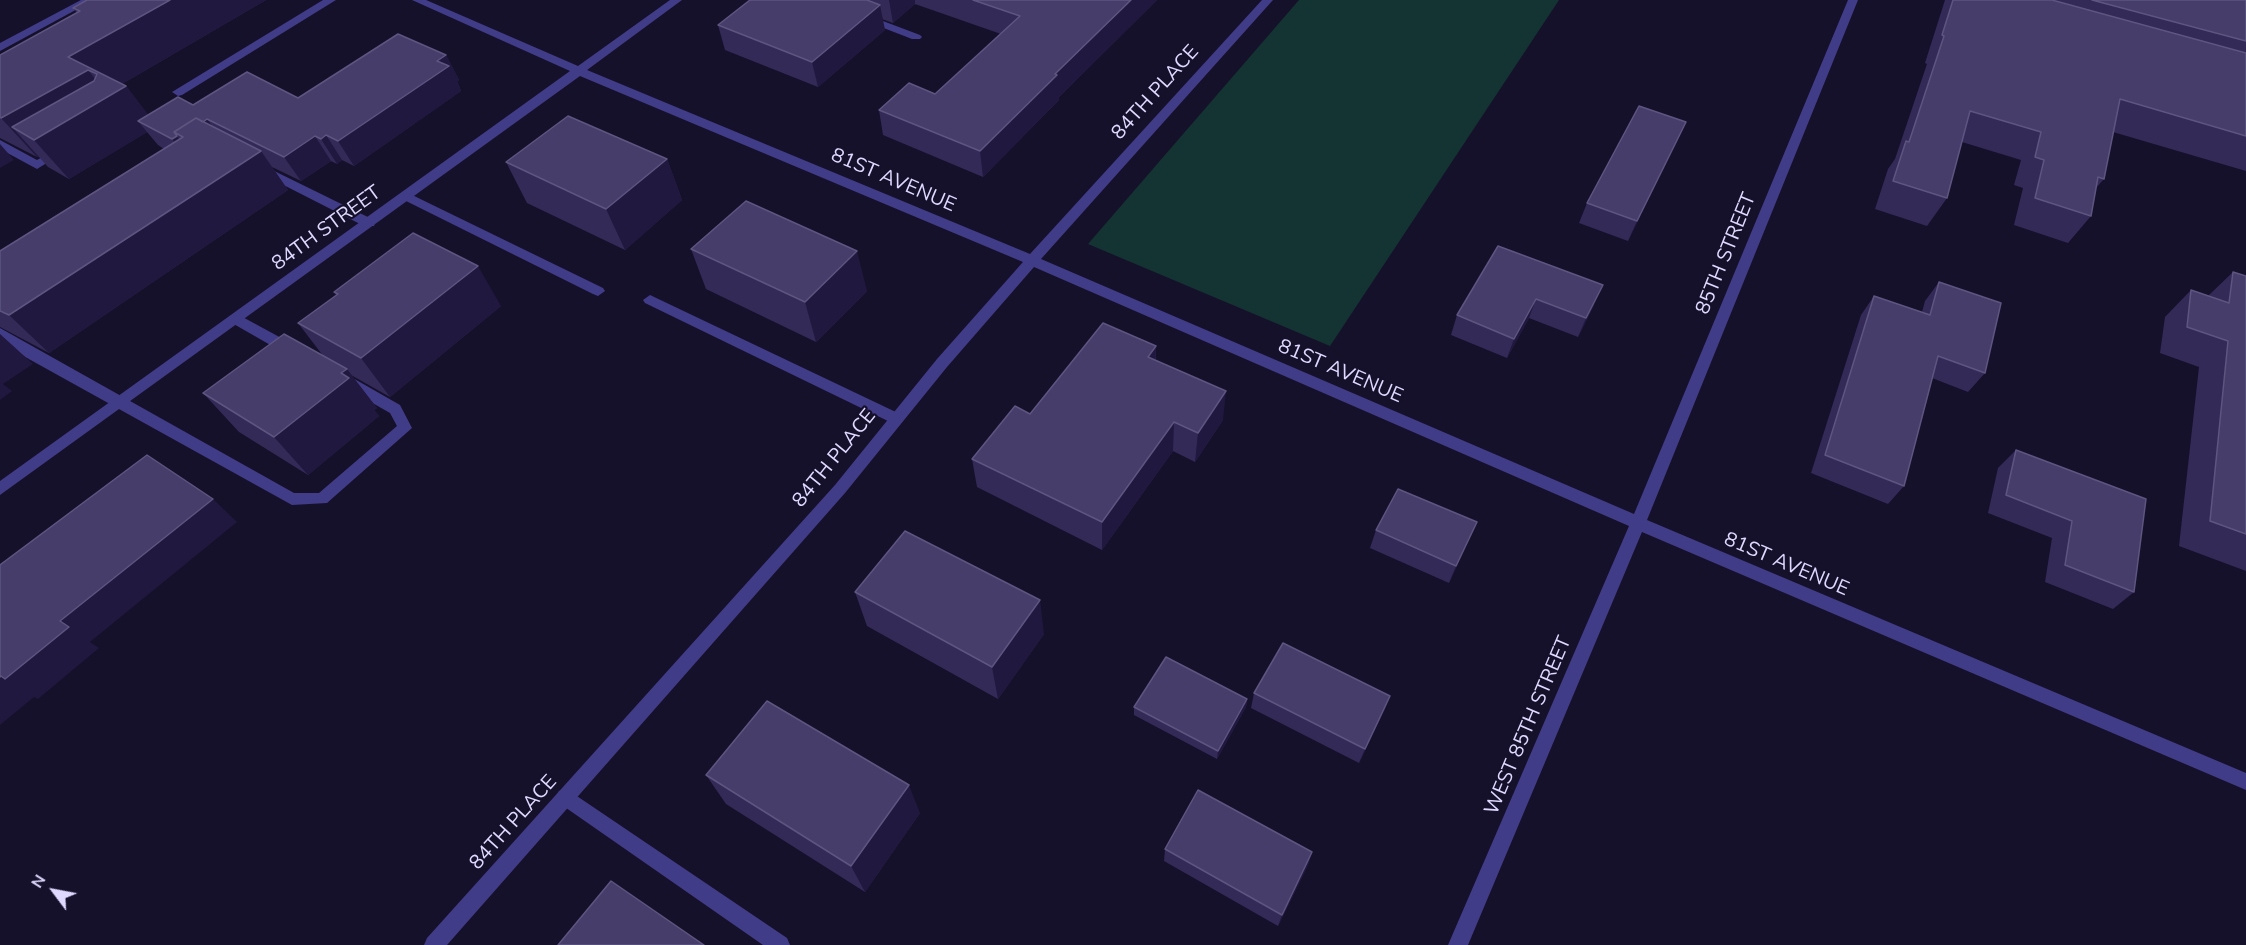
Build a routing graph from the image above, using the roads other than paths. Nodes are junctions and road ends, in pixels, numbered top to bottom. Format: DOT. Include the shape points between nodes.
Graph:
graph roads {
  1 [pos="89,0"];
  2 [pos="331,0"];
  3 [pos="417,0"];
  4 [pos="677,0"];
  5 [pos="1268,0"];
  6 [pos="1853,0"];
  7 [pos="851,12"];
  8 [pos="916,37"];
  9 [pos="0,48"];
  10 [pos="579,71"];
  11 [pos="178,92"];
  12 [pos="74,143"];
  13 [pos="0,144"];
  14 [pos="254,165"];
  15 [pos="406,196"];
  16 [pos="369,223"];
  17 [pos="1033,261"];
  18 [pos="598,291"];
  19 [pos="650,300"];
  20 [pos="237,319"];
  21 [pos="0,333"];
  22 [pos="304,357"];
  23 [pos="334,374"];
  24 [pos="121,402"];
  25 [pos="895,418"];
  26 [pos="0,489"];
  27 [pos="1638,523"];
  28 [pos="2246,782"];
  29 [pos="565,797"];
  30 [pos="434,945"];
  31 [pos="780,945"];
  32 [pos="1458,945"];
  1 -- 9 [label="street"];
  2 -- 11 [label="street"];
  3 -- 10 [label="street, 81ST AVENUE"];
  4 -- 10 [label="street, 84TH STREET"];
  5 -- 17 [label="street, 84TH PLACE"];
  6 -- 27 [label="street, 85TH STREET"];
  7 -- 8 [label="street"];
  10 -- 15 [label="street, 84TH STREET"];
  10 -- 17 [label="street, 81ST AVENUE"];
  12 -- 13 [label="street" via="37,165"];
  14 -- 16 [label="street"];
  15 -- 16 [label="street, 84TH STREET"];
  15 -- 18 [label="street"];
  16 -- 20 [label="street, 84TH STREET"];
  17 -- 25 [label="street, 84TH PLACE"];
  17 -- 27 [label="street, 81ST AVENUE"];
  19 -- 25 [label="street"];
  20 -- 22 [label="street"];
  20 -- 24 [label="street, 84TH STREET"];
  21 -- 24 [label="street"];
  23 -- 24 [label="street" via="395,409 405,428 322,499 292,498"];
  24 -- 26 [label="street, 84TH STREET"];
  25 -- 29 [label="street, 84TH PLACE" via="840,489"];
  27 -- 28 [label="street, 81ST AVENUE"];
  27 -- 32 [label="street, WEST 85TH STREET"];
  29 -- 30 [label="street, 84TH PLACE"];
  29 -- 31 [label="street"];
}
